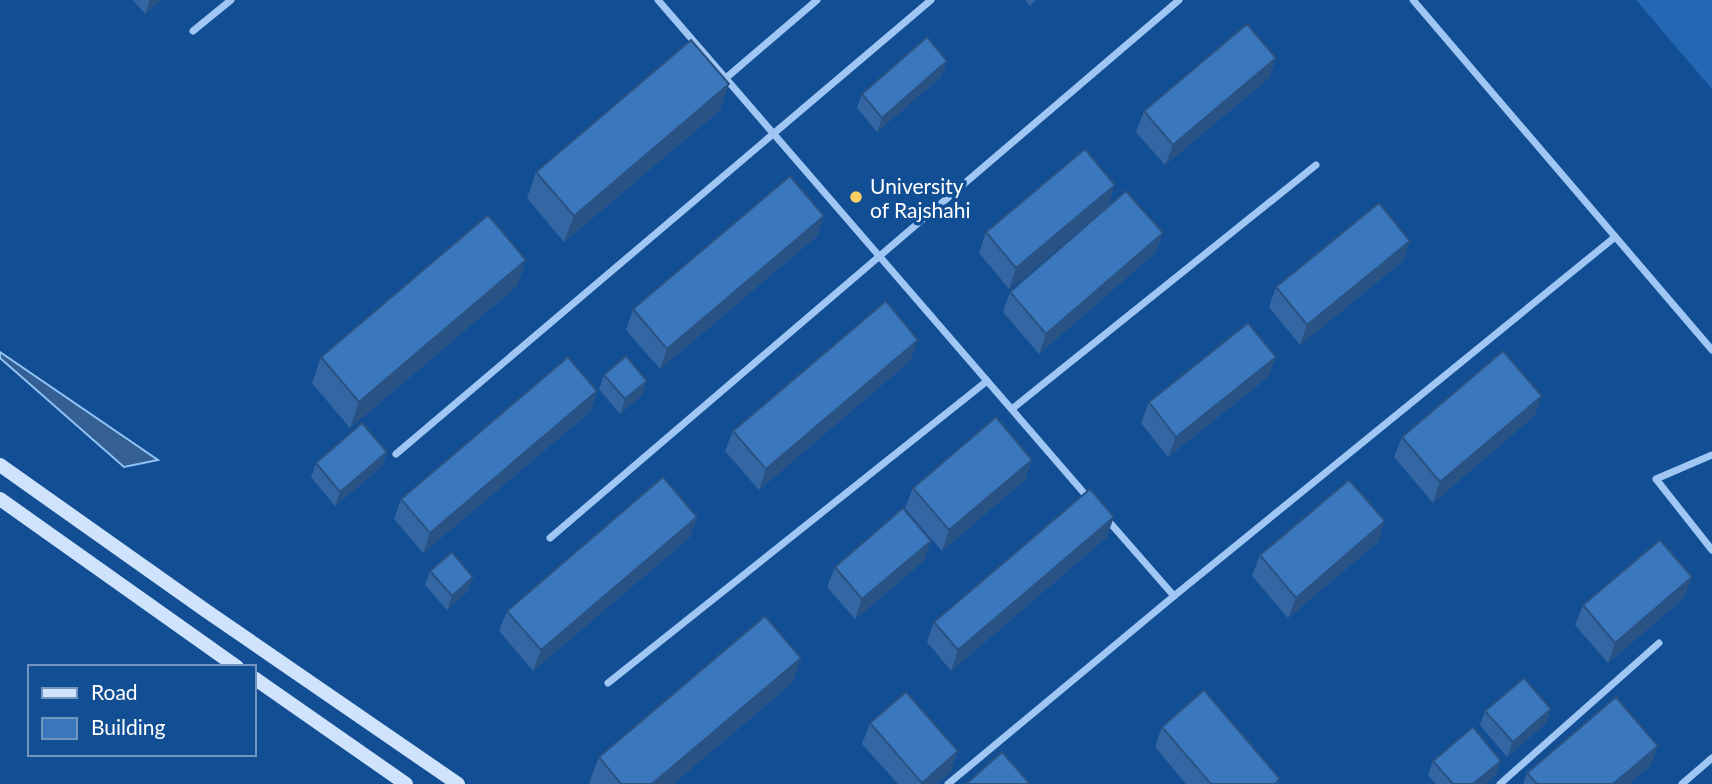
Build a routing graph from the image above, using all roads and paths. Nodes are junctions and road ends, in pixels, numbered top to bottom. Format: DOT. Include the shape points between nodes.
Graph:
graph roads {
  1 [pos="231,0"];
  2 [pos="658,0"];
  3 [pos="817,0"];
  4 [pos="931,0"];
  5 [pos="1179,0"];
  6 [pos="1413,0"];
  7 [pos="193,32"];
  8 [pos="726,78"];
  9 [pos="773,134"];
  10 [pos="1316,165"];
  11 [pos="1615,237"];
  12 [pos="880,256"];
  13 [pos="1712,350"];
  14 [pos="987,381"];
  15 [pos="1012,409"];
  16 [pos="396,454"];
  17 [pos="1712,455"];
  18 [pos="0,465"];
  19 [pos="0,499"];
  20 [pos="1093,503"];
  21 [pos="1102,513"];
  22 [pos="550,538"];
  23 [pos="1712,550"];
  24 [pos="1174,596"];
  25 [pos="1659,643"];
  26 [pos="234,665"];
  27 [pos="256,679"];
  28 [pos="608,682"];
  29 [pos="1712,758"];
  30 [pos="406,784"];
  31 [pos="458,784"];
  32 [pos="948,784"];
  33 [pos="1500,784"];
  34 [pos="1682,784"];
  1 -- 7 [label="street"];
  2 -- 8 [label="street"];
  3 -- 8 [label="street"];
  4 -- 9 [label="street"];
  5 -- 12 [label="street"];
  6 -- 11 [label="street"];
  8 -- 9 [label="street"];
  9 -- 12 [label="street"];
  9 -- 16 [label="street"];
  10 -- 15 [label="street"];
  11 -- 13 [label="street"];
  11 -- 24 [label="street"];
  12 -- 14 [label="street"];
  12 -- 22 [label="street"];
  14 -- 15 [label="street"];
  14 -- 28 [label="street"];
  15 -- 20 [label="street"];
  17 -- 23 [label="street" via="1656,479"];
  18 -- 31 [label="main road"];
  19 -- 26 [label="main road"];
  21 -- 24 [label="street"];
  24 -- 32 [label="street"];
  25 -- 33 [label="street"];
  27 -- 30 [label="main road"];
  29 -- 34 [label="street"];
}
